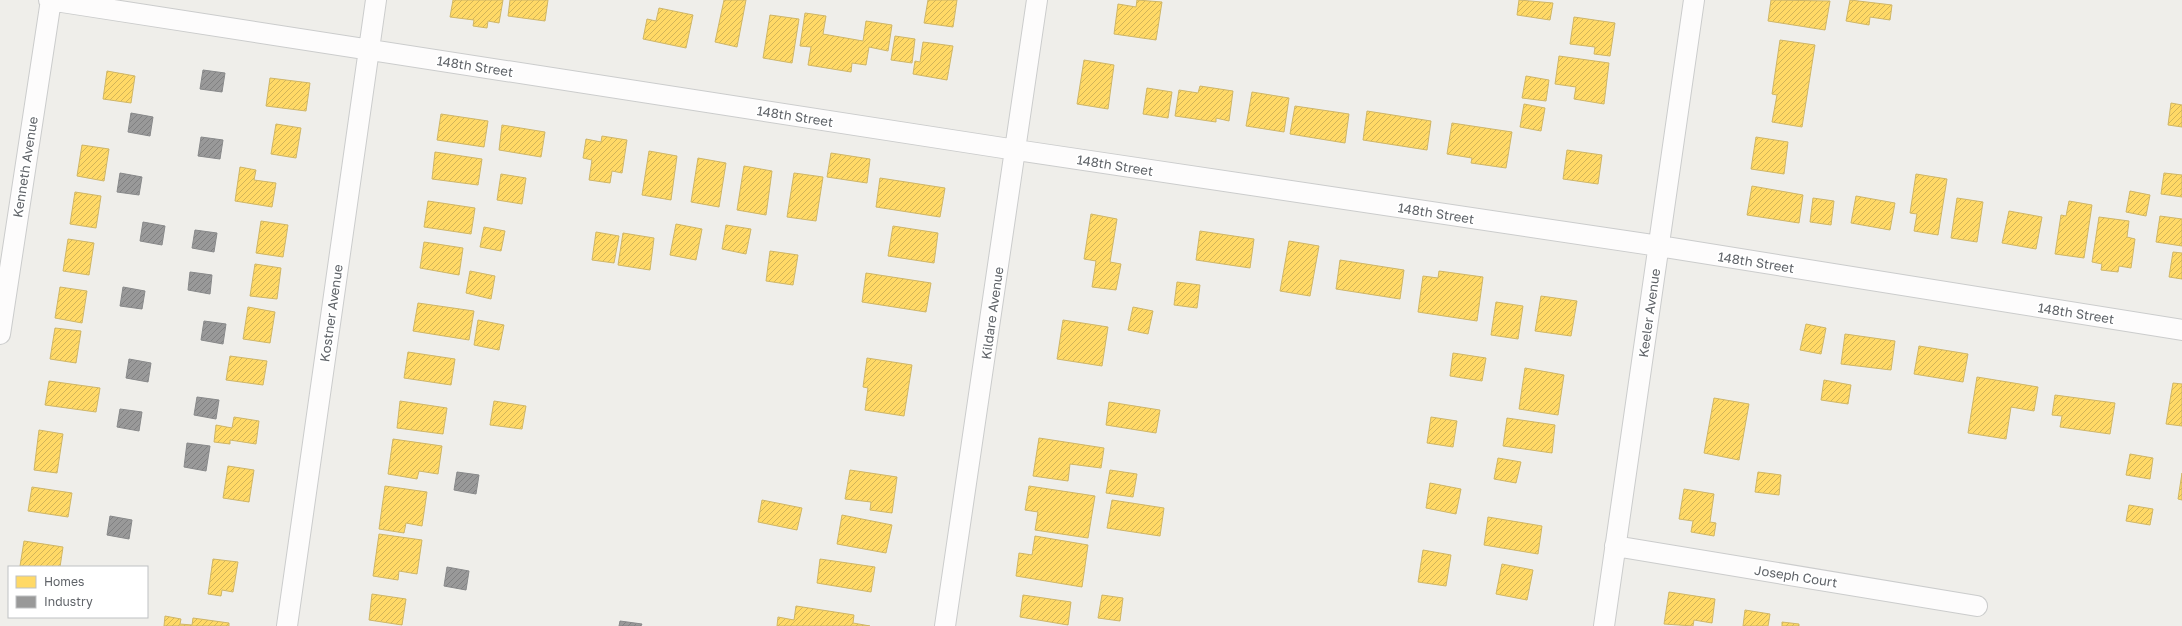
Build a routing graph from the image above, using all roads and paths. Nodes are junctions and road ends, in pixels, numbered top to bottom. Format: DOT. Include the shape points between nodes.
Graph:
graph roads {
  1 [pos="50,0"];
  2 [pos="376,0"];
  3 [pos="1037,0"];
  4 [pos="1694,0"];
  5 [pos="369,50"];
  6 [pos="1016,150"];
  7 [pos="1659,246"];
  8 [pos="2182,330"];
  9 [pos="0,334"];
  10 [pos="1615,546"];
  11 [pos="1977,606"];
  12 [pos="287,626"];
  13 [pos="946,626"];
  14 [pos="1604,626"];
  1 -- 5 [label="street, 148th Street"];
  1 -- 9 [label="street, Kenneth Avenue"];
  2 -- 5 [label="street, Kostner Avenue"];
  3 -- 6 [label="street, Kildare Avenue"];
  4 -- 7 [label="street, Keeler Avenue"];
  5 -- 6 [label="street, 148th Street"];
  5 -- 12 [label="street, Kostner Avenue"];
  6 -- 7 [label="street, 148th Street"];
  6 -- 13 [label="street, Kildare Avenue"];
  7 -- 8 [label="street, 148th Street"];
  7 -- 10 [label="street, Keeler Avenue"];
  10 -- 11 [label="street, Joseph Court"];
  10 -- 14 [label="street, Keeler Avenue"];
}
